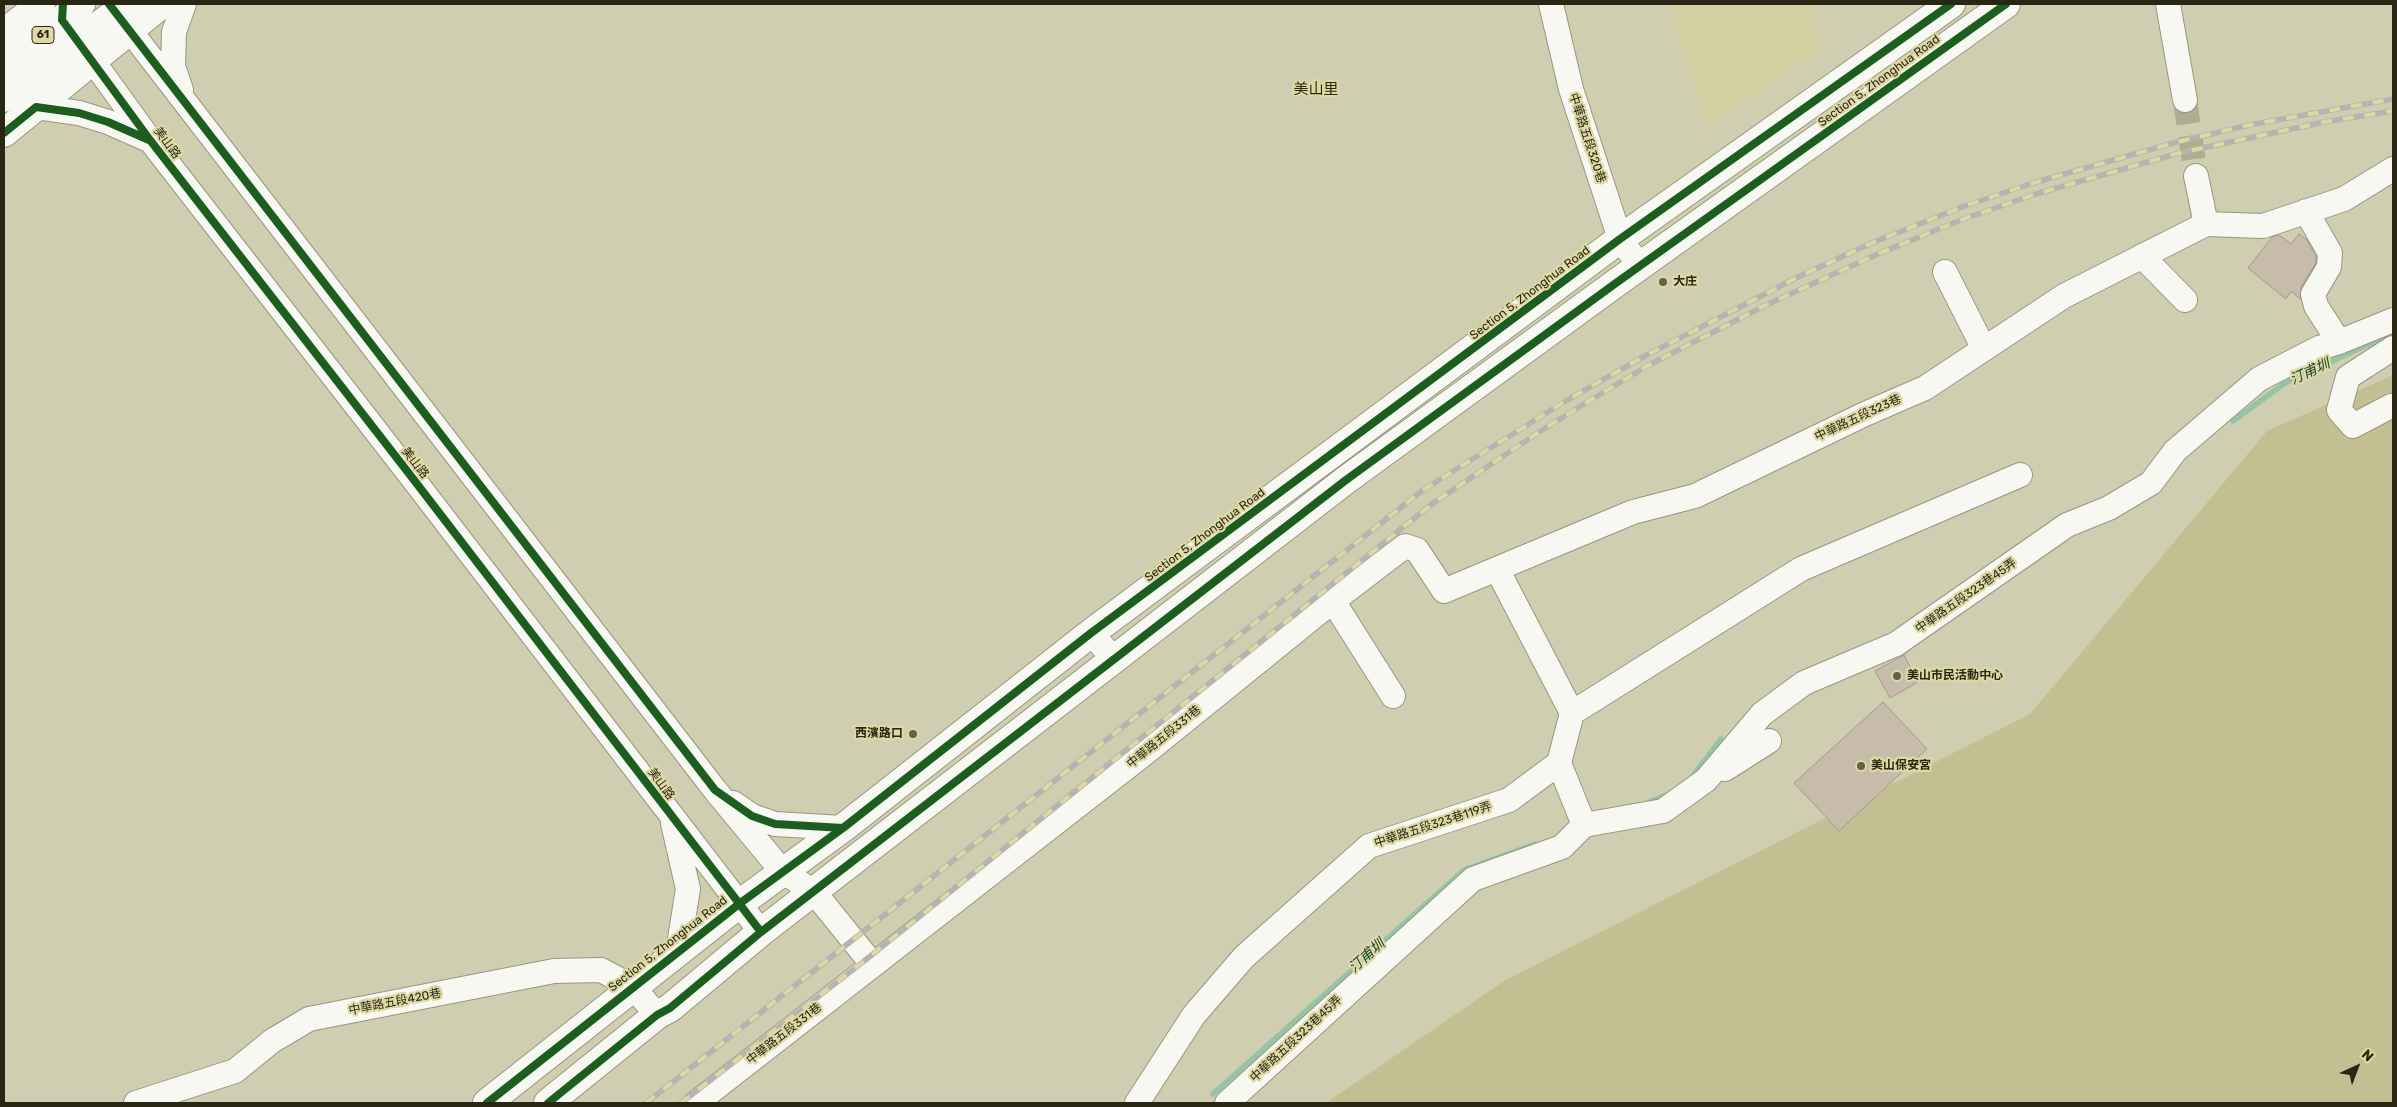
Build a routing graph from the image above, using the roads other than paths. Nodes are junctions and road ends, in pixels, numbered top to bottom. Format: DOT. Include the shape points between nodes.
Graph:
graph roads {
  1 [pos="162,4"];
  2 [pos="184,4"];
  3 [pos="1551,4"];
  4 [pos="1951,4"];
  5 [pos="2006,4"];
  6 [pos="2168,4"];
  7 [pos="120,12"];
  8 [pos="70,22"];
  9 [pos="4,33"];
  10 [pos="4,66"];
  11 [pos="4,98"];
  12 [pos="2185,100"];
  13 [pos="186,103"];
  14 [pos="36,108"];
  15 [pos="4,133"];
  16 [pos="150,140"];
  17 [pos="2393,169"];
  18 [pos="2196,176"];
  19 [pos="2306,211"];
  20 [pos="2206,224"];
  21 [pos="1620,239"];
  22 [pos="2142,256"];
  23 [pos="1640,266"];
  24 [pos="1945,272"];
  25 [pos="2185,300"];
  26 [pos="2393,320"];
  27 [pos="2339,342"];
  28 [pos="2393,348"];
  29 [pos="1984,349"];
  30 [pos="2391,406"];
  31 [pos="2020,475"];
  32 [pos="1497,570"];
  33 [pos="1444,590"];
  34 [pos="1333,601"];
  35 [pos="1092,633"];
  36 [pos="1113,658"];
  37 [pos="1393,696"];
  38 [pos="1572,712"];
  39 [pos="1769,741"];
  40 [pos="1559,763"];
  41 [pos="1706,780"];
  42 [pos="715,790"];
  43 [pos="672,817"];
  44 [pos="1584,825"];
  45 [pos="843,828"];
  46 [pos="782,871"];
  47 [pos="814,892"];
  48 [pos="739,904"];
  49 [pos="761,932"];
  50 [pos="678,951"];
  51 [pos="873,965"];
  52 [pos="632,987"];
  53 [pos="657,1015"];
  54 [pos="136,1103"];
  55 [pos="487,1103"];
  56 [pos="548,1103"];
  57 [pos="696,1103"];
  58 [pos="1136,1103"];
  59 [pos="1227,1103"];
  1 -- 7 [label="main road, 61"];
  2 -- 13 [label="street" via="174,32 172,66"];
  3 -- 21 [label="street, 中華路五段320巷" via="1571,89"];
  4 -- 21 [label="main road, Section 5, Zhonghua Road"];
  5 -- 23 [label="main road, Section 5, Zhonghua Road"];
  6 -- 12 [label="street"];
  7 -- 8 [label="main road, 61"];
  7 -- 13 [label="street"];
  8 -- 9 [label="main road, 61"];
  8 -- 10 [label="main road, 61"];
  8 -- 11 [label="main road, 61"];
  8 -- 14 [label="main road, 61"];
  8 -- 16 [label="street, 美山路"];
  13 -- 42 [label="street"];
  14 -- 15 [label="main road, 61"];
  14 -- 16 [label="street" via="80,113"];
  16 -- 43 [label="street, 美山路"];
  17 -- 19 [label="street" via="2344,199"];
  18 -- 20 [label="street"];
  19 -- 20 [label="street" via="2264,226"];
  19 -- 27 [label="street" via="2330,253 2329,267 2312,294"];
  20 -- 22 [label="street, 中華路五段323巷"];
  21 -- 23 [label="street, 中華路五段320巷"];
  21 -- 35 [label="main road, Section 5, Zhonghua Road"];
  22 -- 25 [label="street"];
  22 -- 29 [label="street, 中華路五段323巷" via="2064,296"];
  23 -- 36 [label="main road, Section 5, Zhonghua Road" via="1354,474"];
  24 -- 29 [label="street"];
  26 -- 27 [label="street, 中華路五段323巷45弄"];
  27 -- 41 [label="street, 中華路五段323巷45弄" via="2319,348 2259,379 2175,451 2151,483 2109,508 2067,525 1896,644 1804,683 1762,714"];
  28 -- 30 [label="street" via="2348,377 2339,410 2353,426"];
  29 -- 32 [label="street, 中華路五段323巷" via="1924,388 1695,496 1633,512"];
  31 -- 38 [label="street" via="1801,568"];
  32 -- 33 [label="street, 中華路五段323巷"];
  32 -- 38 [label="street"];
  33 -- 34 [label="street, 中華路五段331巷" via="1417,550 1406,546"];
  34 -- 37 [label="street"];
  34 -- 51 [label="street, 中華路五段331巷" via="1145,753"];
  35 -- 36 [label="street"];
  35 -- 45 [label="main road, Section 5, Zhonghua Road"];
  36 -- 47 [label="main road, Section 5, Zhonghua Road"];
  38 -- 40 [label="street"];
  39 -- 41 [label="street"];
  40 -- 44 [label="street"];
  40 -- 58 [label="street, 中華路五段323巷119弄" via="1510,800 1369,846 1244,957 1194,1015"];
  41 -- 44 [label="street, 中華路五段323巷45弄" via="1663,811"];
  42 -- 45 [label="street" via="752,816 775,824"];
  42 -- 46 [label="street"];
  43 -- 48 [label="street, 美山路"];
  43 -- 50 [label="street" via="688,890"];
  44 -- 59 [label="street, 中華路五段323巷45弄" via="1562,847 1473,878"];
  45 -- 46 [label="main road, Section 5, Zhonghua Road"];
  46 -- 47 [label="street"];
  46 -- 48 [label="main road, Section 5, Zhonghua Road"];
  47 -- 49 [label="main road, Section 5, Zhonghua Road"];
  47 -- 51 [label="street"];
  48 -- 49 [label="street, 美山路"];
  48 -- 50 [label="main road, Section 5, Zhonghua Road"];
  49 -- 53 [label="main road, Section 5, Zhonghua Road" via="670,1008"];
  50 -- 52 [label="main road, Section 5, Zhonghua Road"];
  51 -- 57 [label="street, 中華路五段331巷"];
  52 -- 53 [label="street, 中華路五段420巷"];
  52 -- 54 [label="street, 中華路五段420巷" via="601,970 554,971 310,1019 272,1041 235,1071"];
  52 -- 55 [label="main road, Section 5, Zhonghua Road"];
  53 -- 56 [label="main road, Section 5, Zhonghua Road"];
}
